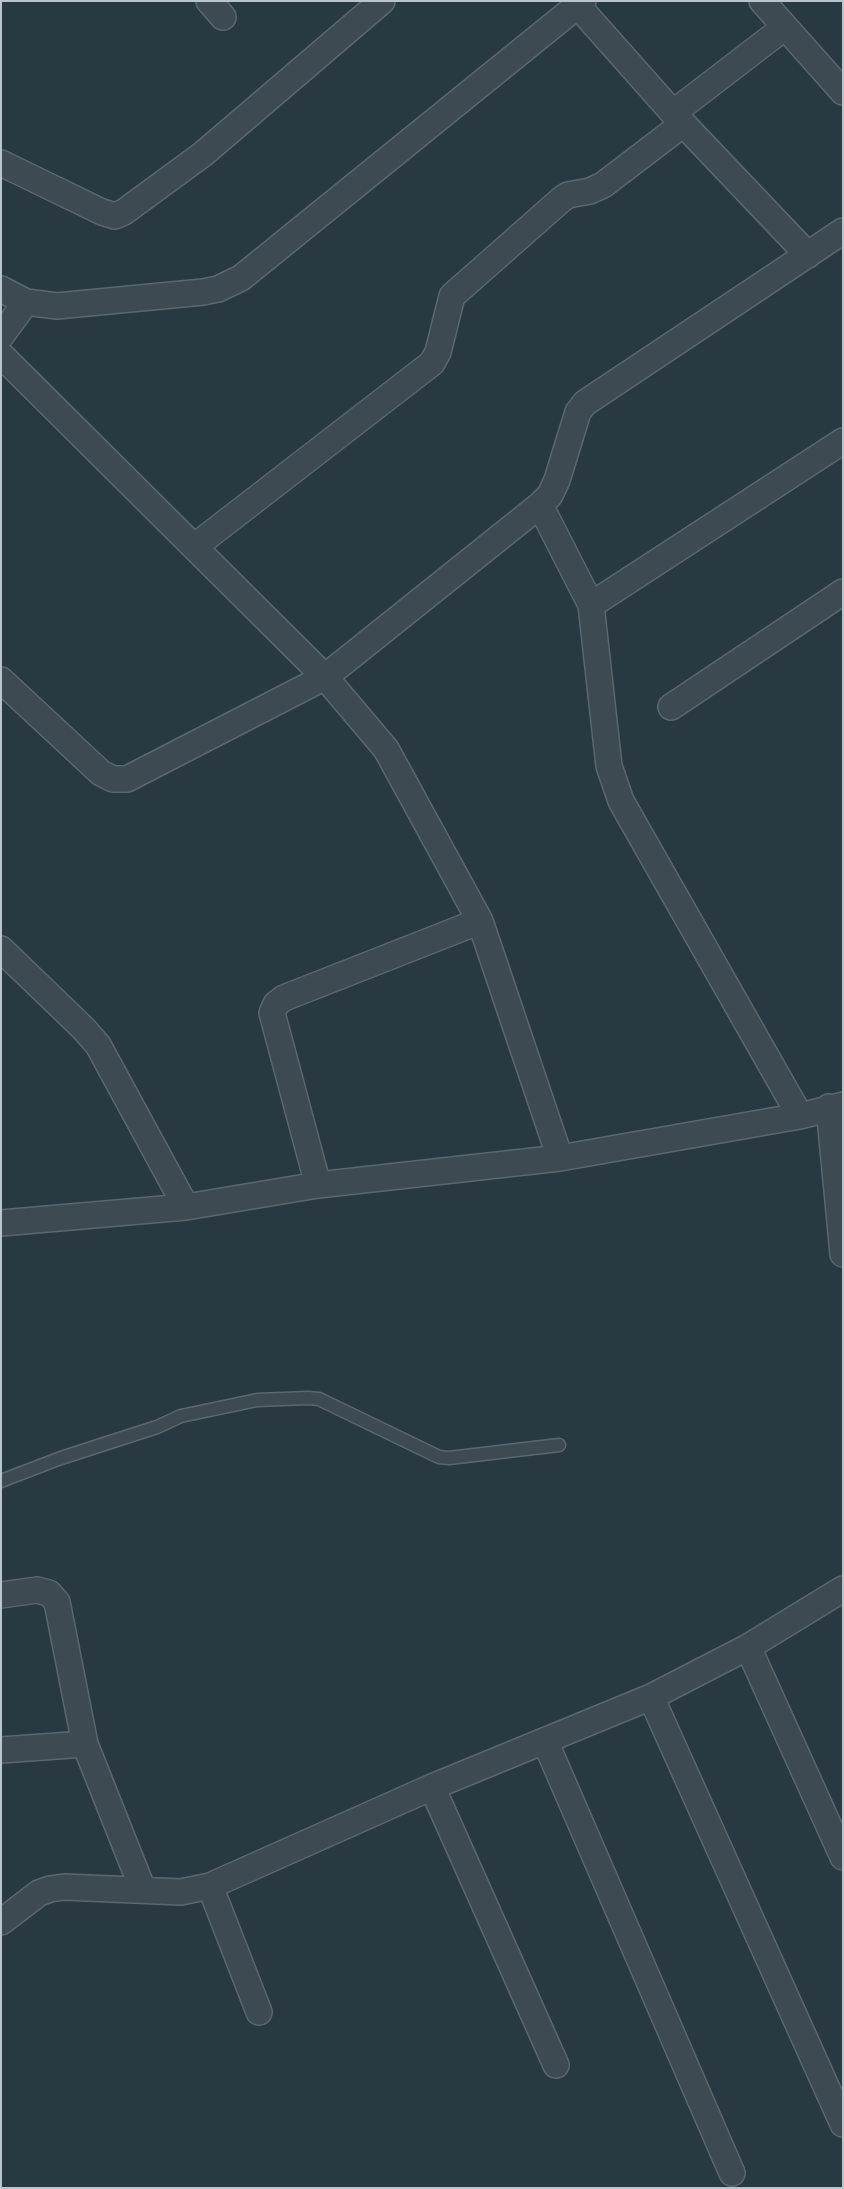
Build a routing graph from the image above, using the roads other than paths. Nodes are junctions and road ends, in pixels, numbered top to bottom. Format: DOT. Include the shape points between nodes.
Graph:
graph roads {
  1 [pos="382,1"];
  2 [pos="762,1"];
  3 [pos="580,4"];
  4 [pos="785,27"];
  5 [pos="843,92"];
  6 [pos="678,118"];
  7 [pos="1,162"];
  8 [pos="843,231"];
  9 [pos="808,255"];
  10 [pos="1,289"];
  11 [pos="26,302"];
  12 [pos="1,336"];
  13 [pos="1,355"];
  14 [pos="843,441"];
  15 [pos="540,505"];
  16 [pos="194,547"];
  17 [pos="843,592"];
  18 [pos="591,605"];
  19 [pos="325,677"];
  20 [pos="1,680"];
  21 [pos="671,707"];
  22 [pos="480,921"];
  23 [pos="1,949"];
  24 [pos="836,1106"];
  25 [pos="800,1116"];
  26 [pos="560,1158"];
  27 [pos="318,1185"];
  28 [pos="186,1207"];
  29 [pos="1,1223"];
  30 [pos="843,1254"];
  31 [pos="560,1445"];
  32 [pos="1,1481"];
  33 [pos="843,1589"];
  34 [pos="1,1595"];
  35 [pos="748,1647"];
  36 [pos="651,1697"];
  37 [pos="545,1741"];
  38 [pos="85,1744"];
  39 [pos="1,1750"];
  40 [pos="432,1787"];
  41 [pos="843,1857"];
  42 [pos="210,1886"];
  43 [pos="143,1890"];
  44 [pos="1,1922"];
  45 [pos="260,2012"];
  46 [pos="556,2065"];
  47 [pos="843,2124"];
  48 [pos="732,2173"];
  1 -- 7 [label="street" via="203,154 124,212 114,216 102,212"];
  2 -- 4 [label="street"];
  3 -- 6 [label="street"];
  3 -- 11 [label="street" via="241,278 203,292 56,306"];
  4 -- 5 [label="street"];
  4 -- 6 [label="street"];
  6 -- 9 [label="street"];
  6 -- 16 [label="street" via="597,188 562,199 452,296 438,352 432,363"];
  8 -- 9 [label="street"];
  9 -- 15 [label="street" via="586,402 572,426 557,480 550,495"];
  10 -- 11 [label="street"];
  11 -- 12 [label="street"];
  13 -- 16 [label="street"];
  14 -- 18 [label="street"];
  15 -- 18 [label="street"];
  15 -- 19 [label="street"];
  16 -- 19 [label="street"];
  17 -- 21 [label="street"];
  18 -- 25 [label="street" via="609,766 620,801"];
  19 -- 20 [label="street" via="127,779 113,780 101,773"];
  19 -- 22 [label="street" via="386,749"];
  22 -- 26 [label="street"];
  22 -- 27 [label="street" via="284,998 276,1004 272,1013"];
  23 -- 28 [label="street" via="98,1045"];
  24 -- 25 [label="street"];
  24 -- 30 [label="street"];
  25 -- 26 [label="street"];
  26 -- 27 [label="street"];
  27 -- 28 [label="street"];
  28 -- 29 [label="street"];
  31 -- 32 [label="lane" via="439,1457 319,1400 257,1400 181,1416"];
  33 -- 35 [label="street"];
  34 -- 38 [label="street" via="37,1590 49,1593 57,1602"];
  35 -- 36 [label="street"];
  35 -- 41 [label="street"];
  36 -- 37 [label="street"];
  36 -- 47 [label="street"];
  37 -- 40 [label="street"];
  37 -- 48 [label="street"];
  38 -- 39 [label="street"];
  38 -- 43 [label="street"];
  40 -- 42 [label="street"];
  40 -- 46 [label="street"];
  42 -- 43 [label="street" via="181,1892"];
  42 -- 45 [label="street"];
  43 -- 44 [label="street" via="50,1889"];
}
